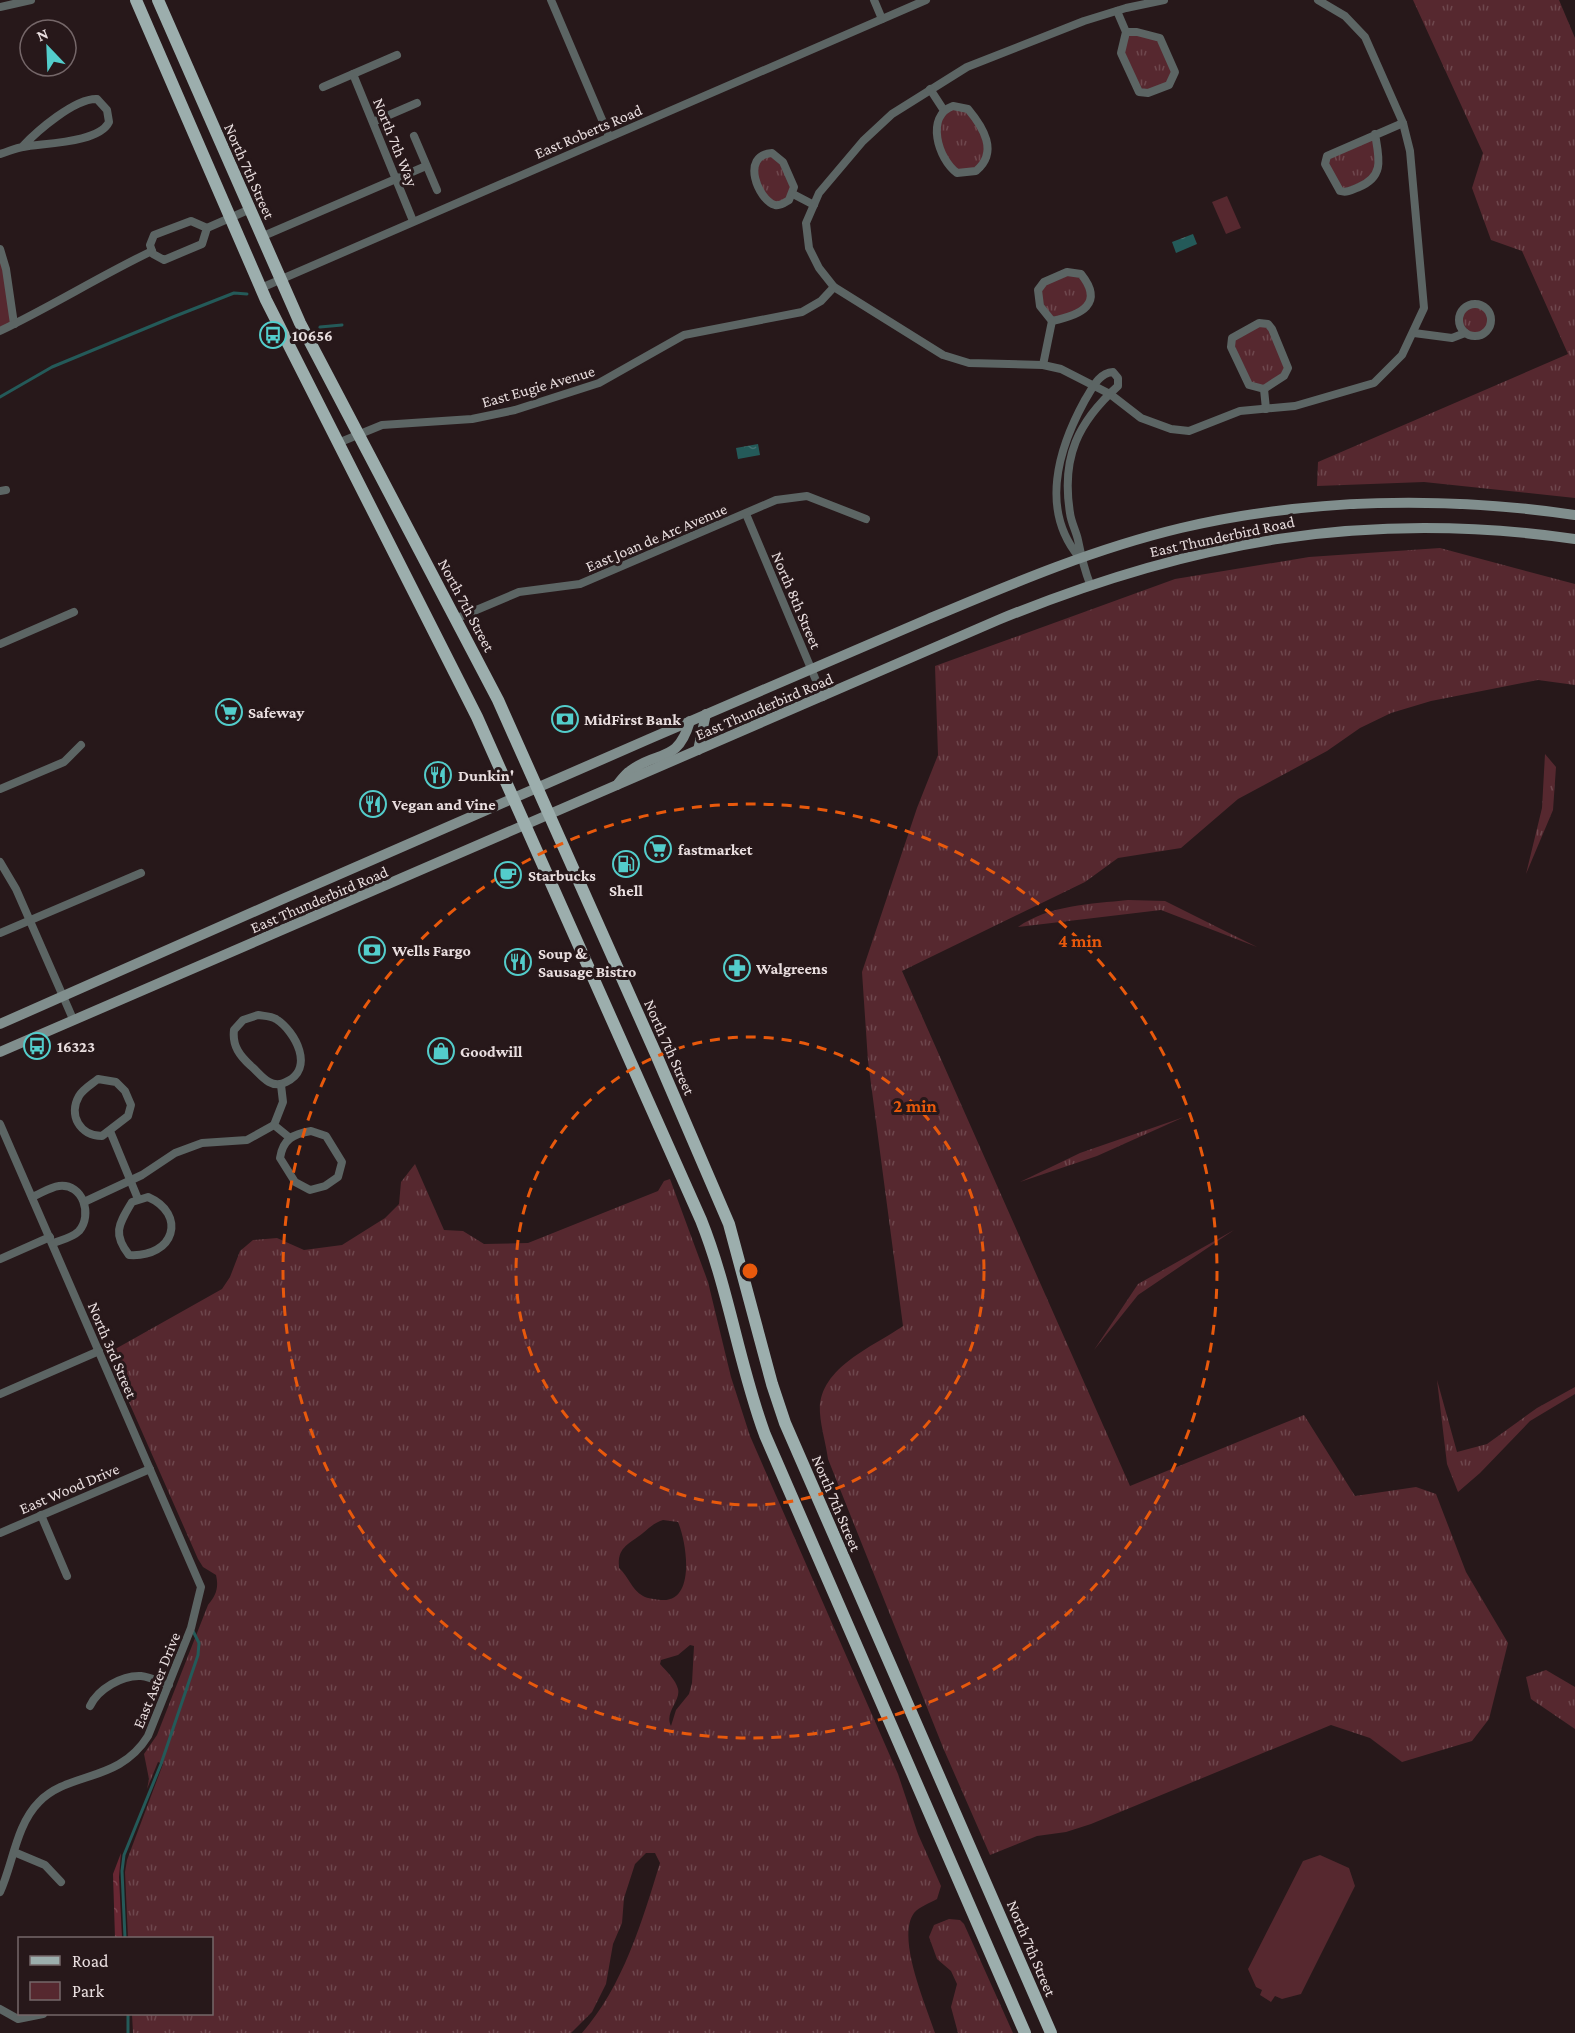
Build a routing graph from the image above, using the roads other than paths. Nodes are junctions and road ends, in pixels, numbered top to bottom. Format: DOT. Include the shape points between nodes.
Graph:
graph roads {
  1 [pos="31,0"];
  2 [pos="136,0"];
  3 [pos="158,0"];
  4 [pos="551,0"];
  5 [pos="874,0"];
  6 [pos="926,0"];
  7 [pos="1164,0"];
  8 [pos="1318,0"];
  9 [pos="0,7"];
  10 [pos="1117,11"];
  11 [pos="882,19"];
  12 [pos="166,20"];
  13 [pos="148,28"];
  14 [pos="1126,32"];
  15 [pos="397,55"];
  16 [pos="353,74"];
  17 [pos="323,87"];
  18 [pos="930,88"];
  19 [pos="417,103"];
  20 [pos="944,109"];
  21 [pos="373,122"];
  22 [pos="1403,123"];
  23 [pos="1375,134"];
  24 [pos="414,136"];
  25 [pos="609,136"];
  26 [pos="22,147"];
  27 [pos="0,154"];
  28 [pos="426,166"];
  29 [pos="396,178"];
  30 [pos="437,190"];
  31 [pos="793,194"];
  32 [pos="814,205"];
  33 [pos="248,210"];
  34 [pos="230,218"];
  35 [pos="413,221"];
  36 [pos="207,228"];
  37 [pos="261,237"];
  38 [pos="0,249"];
  39 [pos="152,251"];
  40 [pos="280,279"];
  41 [pos="834,287"];
  42 [pos="261,288"];
  43 [pos="1052,321"];
  44 [pos="14,324"];
  45 [pos="0,331"];
  46 [pos="1414,333"];
  47 [pos="1466,333"];
  48 [pos="1043,365"];
  49 [pos="1094,385"];
  50 [pos="1264,389"];
  51 [pos="1110,393"];
  52 [pos="1266,409"];
  53 [pos="359,432"];
  54 [pos="339,443"];
  55 [pos="746,514"];
  56 [pos="1575,515"];
  57 [pos="866,519"];
  58 [pos="1575,539"];
  59 [pos="1079,557"];
  60 [pos="1090,584"];
  61 [pos="74,612"];
  62 [pos="455,619"];
  63 [pos="0,644"];
  64 [pos="811,669"];
  65 [pos="823,697"];
  66 [pos="706,714"];
  67 [pos="690,722"];
  68 [pos="81,745"];
  69 [pos="698,750"];
  70 [pos="537,788"];
  71 [pos="614,788"];
  72 [pos="0,789"];
  73 [pos="513,798"];
  74 [pos="550,816"];
  75 [pos="525,826"];
  76 [pos="0,862"];
  77 [pos="141,873"];
  78 [pos="30,920"];
  79 [pos="0,933"];
  80 [pos="63,996"];
  81 [pos="73,1019"];
  82 [pos="0,1024"];
  83 [pos="0,1052"];
  84 [pos="281,1085"];
  85 [pos="0,1124"];
  86 [pos="274,1125"];
  87 [pos="110,1131"];
  88 [pos="290,1138"];
  89 [pos="132,1180"];
  90 [pos="32,1197"];
  91 [pos="138,1199"];
  92 [pos="84,1202"];
  93 [pos="51,1240"];
  94 [pos="0,1259"];
  95 [pos="99,1351"];
  96 [pos="0,1394"];
  97 [pos="150,1469"];
  98 [pos="41,1515"];
  99 [pos="0,1533"];
  100 [pos="67,1576"];
  101 [pos="201,1587"];
  102 [pos="169,1685"];
  103 [pos="90,1706"];
  104 [pos="14,1852"];
  105 [pos="61,1882"];
  106 [pos="0,1892"];
  107 [pos="0,2009"];
  108 [pos="35,2015"];
  109 [pos="1025,2033"];
  110 [pos="1051,2033"];
  1 -- 9 [label="street"];
  2 -- 13 [label="main road"];
  3 -- 12 [label="main road, North 7th Street"];
  4 -- 25 [label="street"];
  5 -- 11 [label="street"];
  6 -- 11 [label="street, East Roberts Road"];
  7 -- 10 [label="street"];
  8 -- 22 [label="street" via="1345,16 1365,37"];
  10 -- 14 [label="street"];
  10 -- 18 [label="street" via="967,67"];
  11 -- 25 [label="street, East Roberts Road"];
  12 -- 13 [label="main road"];
  12 -- 33 [label="main road, North 7th Street"];
  13 -- 34 [label="main road"];
  14 -- 14 [label="street" via="1121,54 1139,92 1148,93 1169,85 1175,72 1160,38"];
  15 -- 16 [label="street"];
  16 -- 17 [label="street"];
  16 -- 21 [label="street, North 7th Way"];
  18 -- 20 [label="street"];
  18 -- 32 [label="street" via="892,114 863,141 825,185"];
  19 -- 21 [label="street"];
  20 -- 20 [label="street" via="937,123 939,147 957,173 976,171 989,154 975,118 962,106"];
  21 -- 29 [label="street, North 7th Way"];
  22 -- 23 [label="street"];
  22 -- 46 [label="street" via="1415,190 1424,308"];
  23 -- 23 [label="street" via="1327,156 1325,164 1340,191 1346,192 1376,176 1380,167"];
  24 -- 28 [label="street"];
  25 -- 35 [label="street, East Roberts Road"];
  26 -- 26 [label="street" via="100,133 109,122 107,110 97,99 83,101 37,131"];
  26 -- 27 [label="street"];
  28 -- 29 [label="street"];
  28 -- 30 [label="street"];
  29 -- 35 [label="street, North 7th Way"];
  29 -- 37 [label="street"];
  31 -- 31 [label="street" via="791,179 778,156 758,157 753,163 754,170 769,201 780,205"];
  31 -- 32 [label="street"];
  32 -- 41 [label="street" via="807,223 809,248"];
  33 -- 34 [label="street"];
  33 -- 37 [label="main road, North 7th Street"];
  34 -- 36 [label="street"];
  34 -- 42 [label="main road"];
  35 -- 40 [label="street, East Roberts Road"];
  36 -- 39 [label="street" via="202,244 164,260"];
  36 -- 39 [label="street" via="184,222 154,235"];
  37 -- 40 [label="main road, North 7th Street"];
  38 -- 44 [label="street"];
  39 -- 44 [label="street"];
  40 -- 42 [label="street, East Roberts Road"];
  40 -- 53 [label="main road, North 7th Street"];
  41 -- 48 [label="street" via="943,355 969,363"];
  41 -- 53 [label="street, East Eugie Avenue" via="821,301 802,312 684,335 599,383 515,410 472,419 382,424"];
  42 -- 54 [label="main road"];
  43 -- 43 [label="street" via="1087,307 1092,301 1091,287 1082,274 1067,272 1041,285 1036,297"];
  43 -- 48 [label="street"];
  44 -- 45 [label="street"];
  46 -- 47 [label="street" via="1452,338"];
  46 -- 52 [label="street" via="1402,355 1374,383 1295,406"];
  47 -- 47 [label="street" via="1476,336 1489,329 1491,318 1486,307 1471,304 1461,311 1458,321"];
  48 -- 49 [label="street"];
  49 -- 51 [label="street"];
  49 -- 51 [label="street" via="1104,374 1113,372 1119,383"];
  49 -- 59 [label="street" via="1072,422 1059,463 1060,518 1068,543"];
  50 -- 50 [label="street" via="1284,376 1288,368 1272,329 1259,323 1238,332 1231,347 1249,385"];
  50 -- 52 [label="street"];
  51 -- 52 [label="street" via="1157,426 1189,431 1240,411"];
  51 -- 59 [label="street" via="1081,428 1069,468 1068,501"];
  53 -- 54 [label="street, East Eugie Avenue"];
  53 -- 62 [label="main road, North 7th Street"];
  54 -- 73 [label="main road" via="477,717"];
  55 -- 57 [label="street, East Joan de Arc Avenue" via="776,500 807,496"];
  55 -- 62 [label="street, East Joan de Arc Avenue" via="580,584 519,592"];
  55 -- 64 [label="street, North 8th Street"];
  56 -- 59 [label="main road, East Thunderbird Road" via="1467,504 1320,507 1181,528"];
  58 -- 60 [label="main road, East Thunderbird Road" via="1449,527 1328,531 1194,554"];
  59 -- 60 [label="street"];
  59 -- 64 [label="main road, East Thunderbird Road"];
  60 -- 65 [label="main road, East Thunderbird Road"];
  61 -- 63 [label="street"];
  62 -- 70 [label="main road, North 7th Street" via="498,700"];
  64 -- 65 [label="street, North 8th Street"];
  64 -- 66 [label="main road, East Thunderbird Road"];
  65 -- 69 [label="main road, East Thunderbird Road"];
  66 -- 67 [label="main road, East Thunderbird Road"];
  66 -- 69 [label="main road"];
  67 -- 70 [label="main road, East Thunderbird Road"];
  67 -- 71 [label="main road" via="677,748 631,770"];
  68 -- 72 [label="street" via="64,762"];
  69 -- 71 [label="main road, East Thunderbird Road"];
  70 -- 73 [label="main road, East Thunderbird Road"];
  70 -- 74 [label="main road, North 7th Street"];
  71 -- 74 [label="main road, East Thunderbird Road"];
  73 -- 75 [label="main road"];
  73 -- 80 [label="main road, East Thunderbird Road"];
  74 -- 75 [label="main road, East Thunderbird Road"];
  74 -- 110 [label="main road, North 7th Street" via="727,1221 785,1423"];
  75 -- 81 [label="main road, East Thunderbird Road"];
  75 -- 109 [label="main road" via="705,1231 756,1408 774,1456"];
  76 -- 78 [label="street"];
  77 -- 78 [label="street"];
  78 -- 79 [label="street"];
  78 -- 80 [label="street"];
  80 -- 81 [label="street"];
  80 -- 82 [label="main road, East Thunderbird Road"];
  81 -- 83 [label="main road, East Thunderbird Road"];
  84 -- 84 [label="street" via="296,1078 302,1066 300,1049 274,1017 258,1015 243,1020 234,1030 235,1047 269,1082"];
  84 -- 86 [label="street" via="283,1102"];
  85 -- 90 [label="street, North 3rd Street"];
  86 -- 88 [label="street"];
  86 -- 89 [label="street" via="247,1140 190,1147"];
  87 -- 87 [label="street" via="128,1116 131,1105 116,1082 98,1079 80,1093 75,1118 91,1135 102,1136"];
  87 -- 89 [label="street"];
  88 -- 88 [label="street" via="283,1145 280,1158 295,1182 310,1190 338,1177 342,1162 326,1136 311,1131"];
  89 -- 91 [label="street"];
  89 -- 92 [label="street"];
  90 -- 92 [label="street" via="59,1185 72,1189"];
  90 -- 93 [label="street, North 3rd Street"];
  91 -- 91 [label="street" via="132,1202 117,1231 119,1242 129,1255 144,1256 161,1249 169,1240 171,1227 158,1201"];
  92 -- 93 [label="street" via="85,1222 77,1233"];
  93 -- 94 [label="street"];
  93 -- 95 [label="street, North 3rd Street"];
  95 -- 96 [label="street"];
  95 -- 97 [label="street, North 3rd Street"];
  97 -- 98 [label="street, East Wood Drive"];
  97 -- 101 [label="street, North 3rd Street"];
  98 -- 99 [label="street, East Wood Drive"];
  98 -- 100 [label="street"];
  101 -- 102 [label="street, East Aster Drive" via="191,1628"];
  102 -- 103 [label="street" via="140,1676 127,1678 100,1690"];
  102 -- 104 [label="street, East Aster Drive" via="140,1749 130,1759 46,1796 28,1817"];
  104 -- 105 [label="street" via="45,1865"];
  104 -- 106 [label="street, East Aster Drive"];
  107 -- 108 [label="street" via="18,2019"];
}
